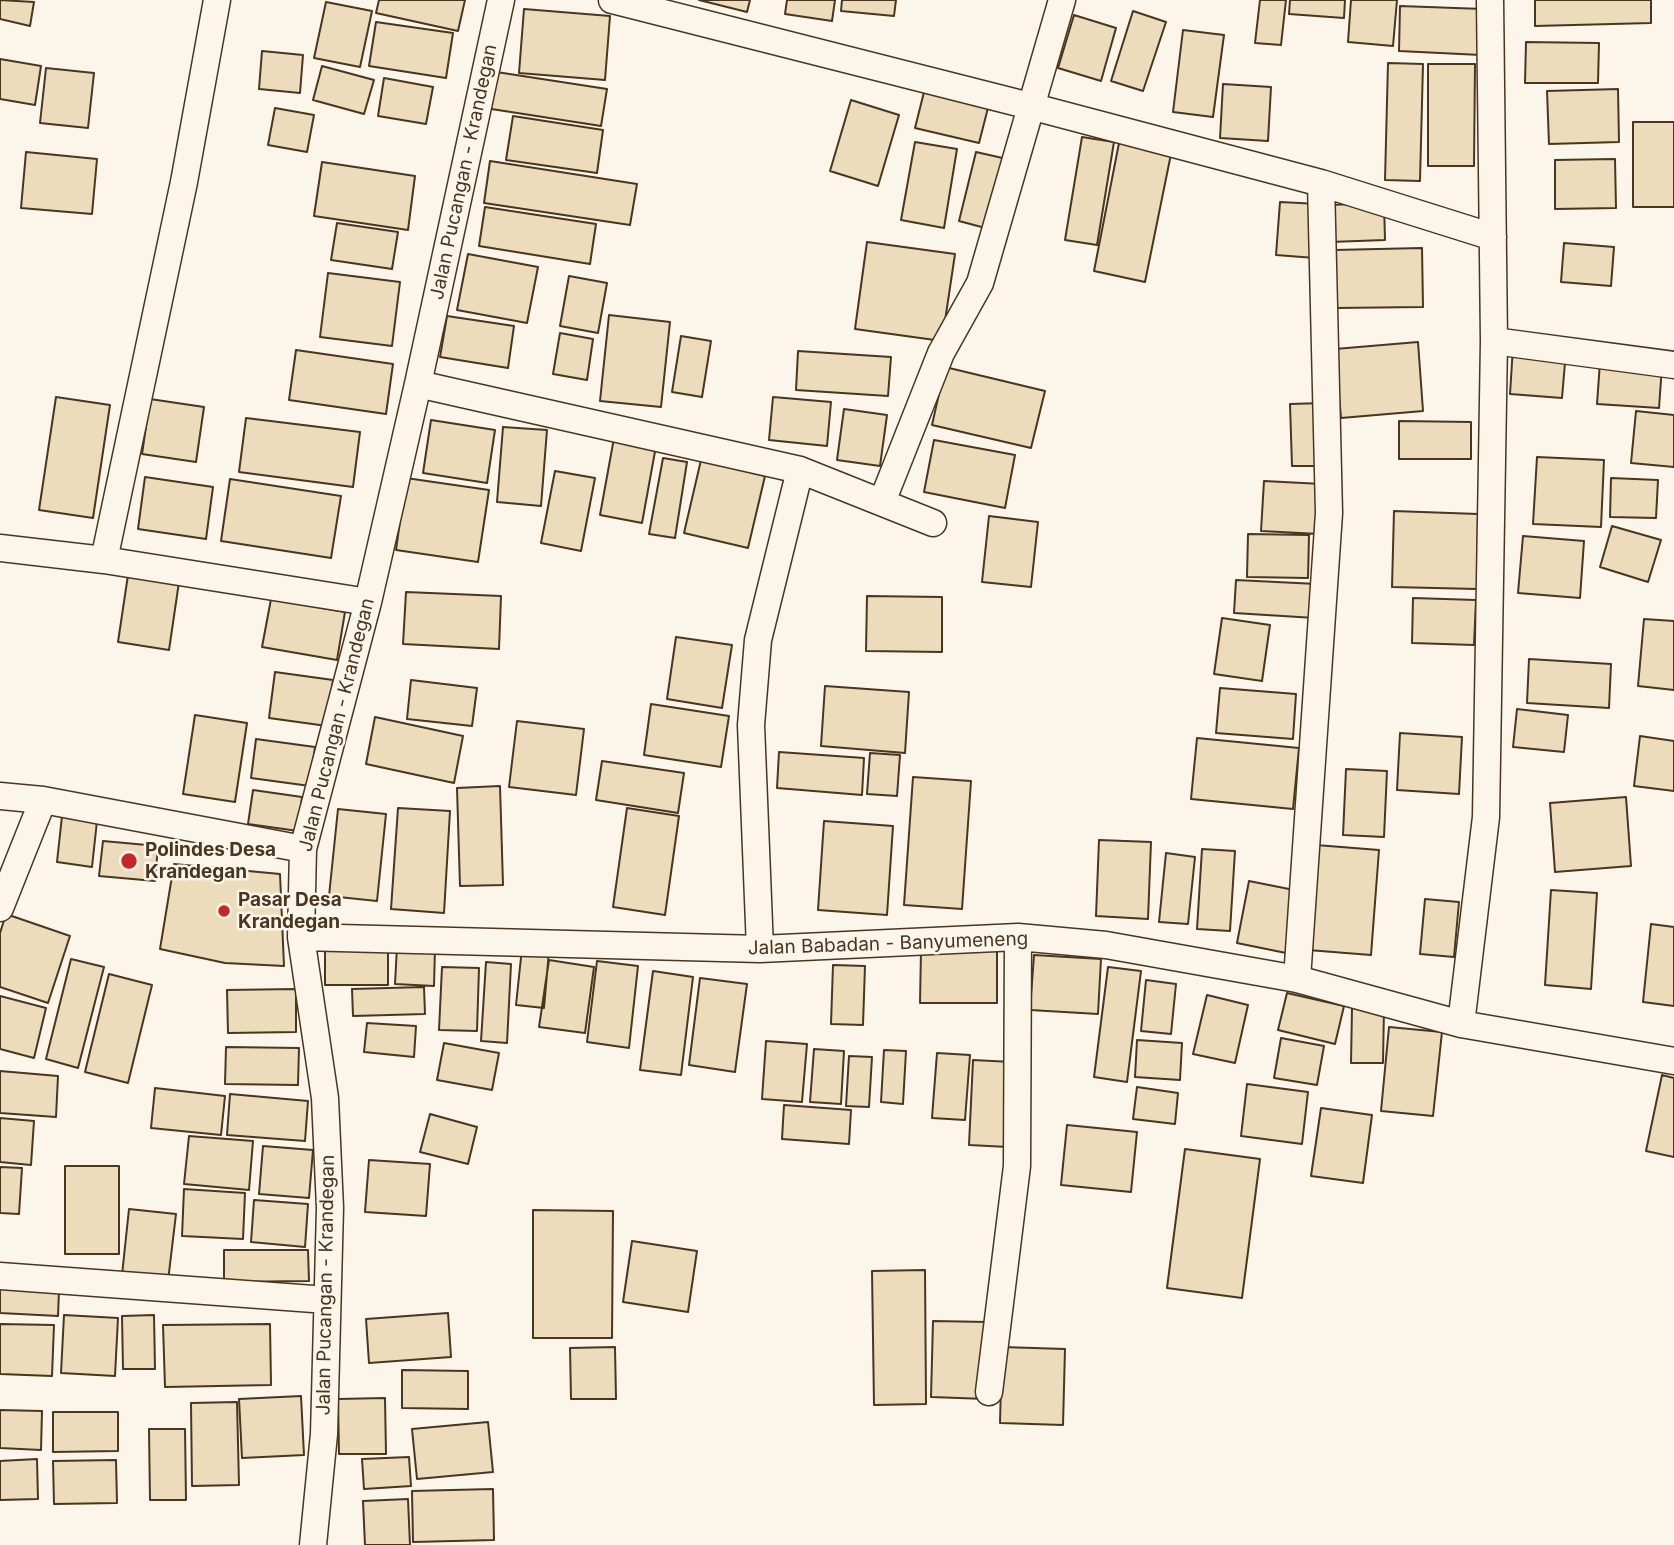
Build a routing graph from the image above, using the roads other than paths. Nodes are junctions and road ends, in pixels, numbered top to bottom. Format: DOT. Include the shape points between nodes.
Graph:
graph roads {
  1 [pos="217,0"];
  2 [pos="501,0"];
  3 [pos="612,0"];
  4 [pos="1062,0"];
  5 [pos="1490,0"];
  6 [pos="1030,106"];
  7 [pos="1321,183"];
  8 [pos="1493,237"];
  9 [pos="1494,341"];
  10 [pos="1674,365"];
  11 [pos="418,384"];
  12 [pos="800,470"];
  13 [pos="882,502"];
  14 [pos="933,523"];
  15 [pos="0,548"];
  16 [pos="104,560"];
  17 [pos="369,603"];
  18 [pos="0,796"];
  19 [pos="43,800"];
  20 [pos="303,849"];
  21 [pos="0,908"];
  22 [pos="300,937"];
  23 [pos="1018,937"];
  24 [pos="760,949"];
  25 [pos="1297,979"];
  26 [pos="1461,1024"];
  27 [pos="1674,1061"];
  28 [pos="0,1276"];
  29 [pos="327,1300"];
  30 [pos="989,1392"];
  31 [pos="313,1545"];
  1 -- 16 [label="street" via="184,182"];
  2 -- 11 [label="street, Jalan Pucangan - Krandegan"];
  3 -- 6 [label="street"];
  4 -- 6 [label="street"];
  5 -- 8 [label="street"];
  6 -- 7 [label="street"];
  6 -- 13 [label="street" via="980,283 941,353"];
  7 -- 8 [label="street"];
  7 -- 25 [label="street" via="1329,513"];
  8 -- 9 [label="street"];
  9 -- 10 [label="street"];
  9 -- 26 [label="street" via="1486,817"];
  11 -- 12 [label="street"];
  11 -- 17 [label="street, Jalan Pucangan - Krandegan"];
  12 -- 13 [label="street"];
  12 -- 24 [label="street" via="758,640 751,725"];
  13 -- 14 [label="street"];
  15 -- 16 [label="street"];
  16 -- 17 [label="street"];
  17 -- 20 [label="street, Jalan Pucangan - Krandegan"];
  18 -- 19 [label="street"];
  19 -- 20 [label="street"];
  19 -- 21 [label="street"];
  20 -- 22 [label="street, Jalan Pucangan - Krandegan"];
  22 -- 24 [label="street, Jalan Babadan - Banyumeneng"];
  22 -- 29 [label="street, Jalan Pucangan - Krandegan" via="325,1098 330,1208"];
  23 -- 24 [label="street, Jalan Babadan - Banyumeneng"];
  23 -- 25 [label="street, Jalan Babadan - Banyumeneng" via="1106,945"];
  23 -- 30 [label="street" via="1017,1166"];
  25 -- 26 [label="street, Jalan Babadan - Banyumeneng"];
  26 -- 27 [label="street, Jalan Babadan - Banyumeneng"];
  28 -- 29 [label="street"];
  29 -- 31 [label="street, Jalan Pucangan - Krandegan" via="324,1434"];
}
